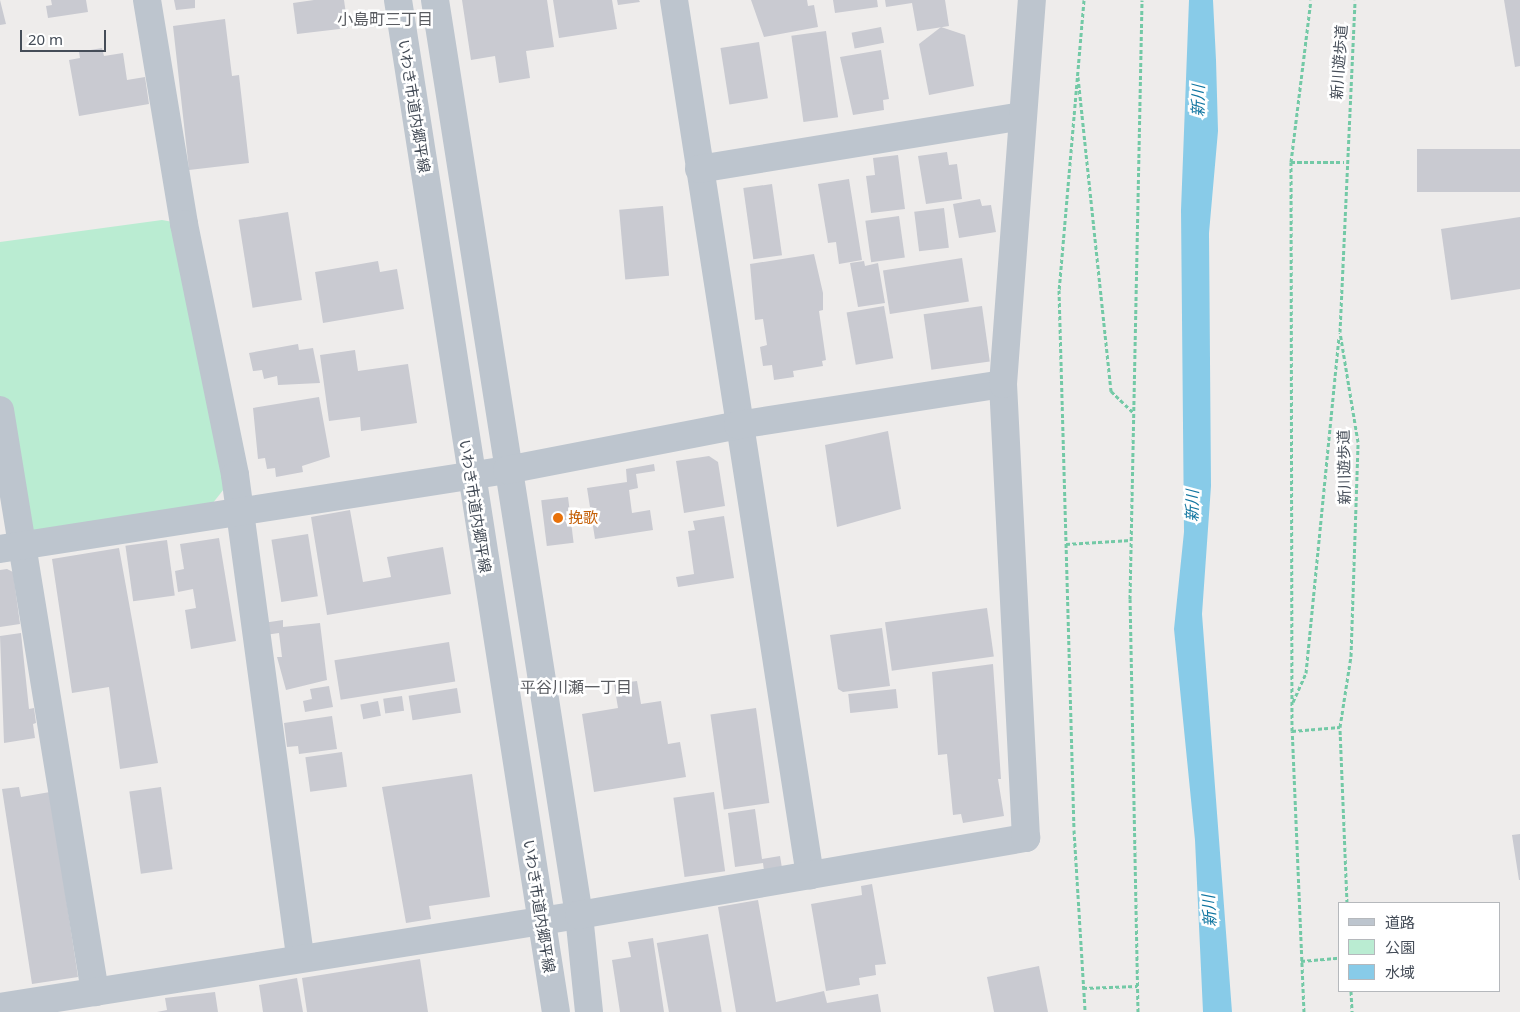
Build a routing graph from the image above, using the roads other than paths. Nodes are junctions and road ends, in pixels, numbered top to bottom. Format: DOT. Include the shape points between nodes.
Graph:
graph roads {
  1 [pos="147,0"];
  2 [pos="398,0"];
  3 [pos="436,0"];
  4 [pos="674,0"];
  5 [pos="1032,0"];
  6 [pos="1022,116"];
  7 [pos="699,169"];
  8 [pos="1003,384"];
  9 [pos="0,410"];
  10 [pos="738,426"];
  11 [pos="507,470"];
  12 [pos="470,476"];
  13 [pos="237,514"];
  14 [pos="12,546"];
  15 [pos="810,875"];
  16 [pos="579,915"];
  17 [pos="541,922"];
  18 [pos="300,957"];
  19 [pos="95,992"];
  20 [pos="0,1007"];
  21 [pos="556,1012"];
  22 [pos="589,1012"];
  1 -- 13 [label="street" via="184,224 235,475"];
  2 -- 12 [label="street, いわき市道内郷平線"];
  3 -- 11 [label="street"];
  4 -- 7 [label="street"];
  5 -- 6 [label="street"];
  6 -- 7 [label="street"];
  6 -- 8 [label="street"];
  7 -- 10 [label="street"];
  8 -- 10 [label="street"];
  8 -- 15 [label="street" via="1026,838"];
  9 -- 14 [label="street"];
  10 -- 11 [label="street"];
  10 -- 15 [label="street"];
  11 -- 12 [label="street"];
  11 -- 16 [label="street"];
  12 -- 13 [label="street"];
  12 -- 17 [label="street, いわき市道内郷平線"];
  13 -- 14 [label="street"];
  13 -- 18 [label="street"];
  14 -- 19 [label="street"];
  15 -- 16 [label="street"];
  16 -- 17 [label="street"];
  16 -- 22 [label="street"];
  17 -- 18 [label="street"];
  17 -- 21 [label="street, いわき市道内郷平線"];
  18 -- 19 [label="street"];
  19 -- 20 [label="street"];
}
